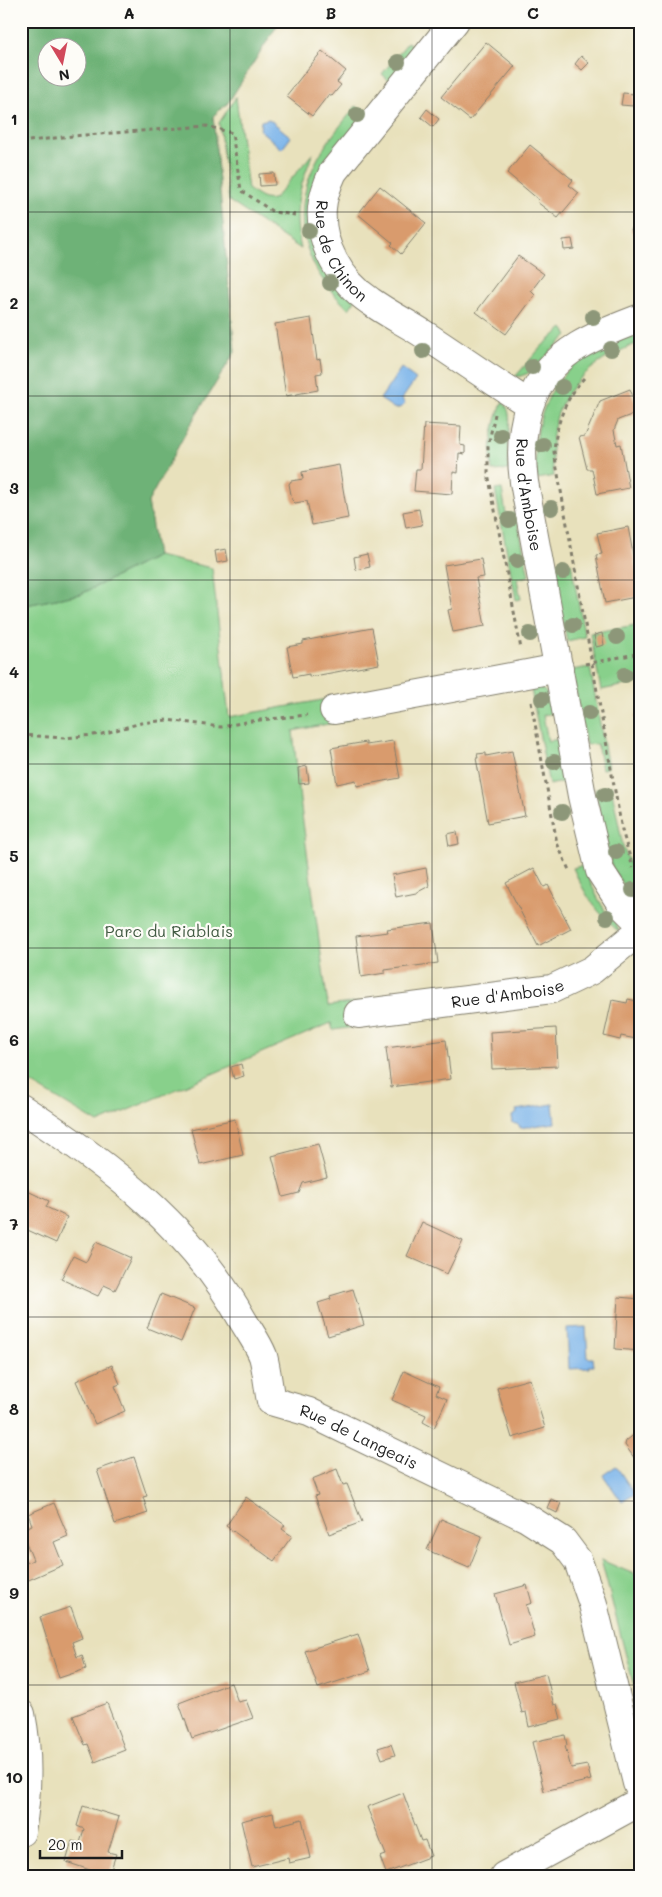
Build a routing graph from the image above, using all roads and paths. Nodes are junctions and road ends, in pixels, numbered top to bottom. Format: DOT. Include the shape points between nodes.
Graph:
graph roads {
  1 [pos="455,21"];
  2 [pos="21,142"];
  3 [pos="299,216"];
  4 [pos="641,318"];
  5 [pos="589,373"];
  6 [pos="529,404"];
  7 [pos="641,653"];
  8 [pos="592,662"];
  9 [pos="559,668"];
  10 [pos="334,710"];
  11 [pos="21,735"];
  12 [pos="637,874"];
  13 [pos="641,924"];
  14 [pos="641,930"];
  15 [pos="358,1014"];
  16 [pos="21,1108"];
  17 [pos="21,1714"];
  18 [pos="641,1792"];
  19 [pos="641,1802"];
  20 [pos="21,1832"];
  21 [pos="504,1876"];
  1 -- 6 [label="street, Rue de Chinon" via="334,172 326,189 322,223 335,264 369,301"];
  2 -- 3 [label="path" via="207,126 232,133 240,190 273,212"];
  4 -- 6 [label="street, Rue d'Amboise" via="595,336 562,358 548,373"];
  5 -- 8 [label="path" via="566,403 557,427 554,452"];
  6 -- 9 [label="street, Rue d'Amboise" via="521,447 522,462"];
  7 -- 8 [label="path"];
  8 -- 9 [label="path"];
  8 -- 12 [label="path" via="622,830"];
  9 -- 10 [label="street"];
  9 -- 13 [label="street, Rue d'Amboise" via="582,796 600,871 622,905"];
  10 -- 11 [label="path" via="221,728 168,720 65,738"];
  14 -- 15 [label="street, Rue d'Amboise" via="592,970 552,989"];
  16 -- 18 [label="street, Rue de Langeais" via="92,1155 160,1212 190,1244 227,1292 262,1356 270,1401 309,1412 526,1518 563,1541 578,1561 593,1604"];
  17 -- 20 [label="street" via="28,1775"];
  19 -- 21 [label="street"];
}
